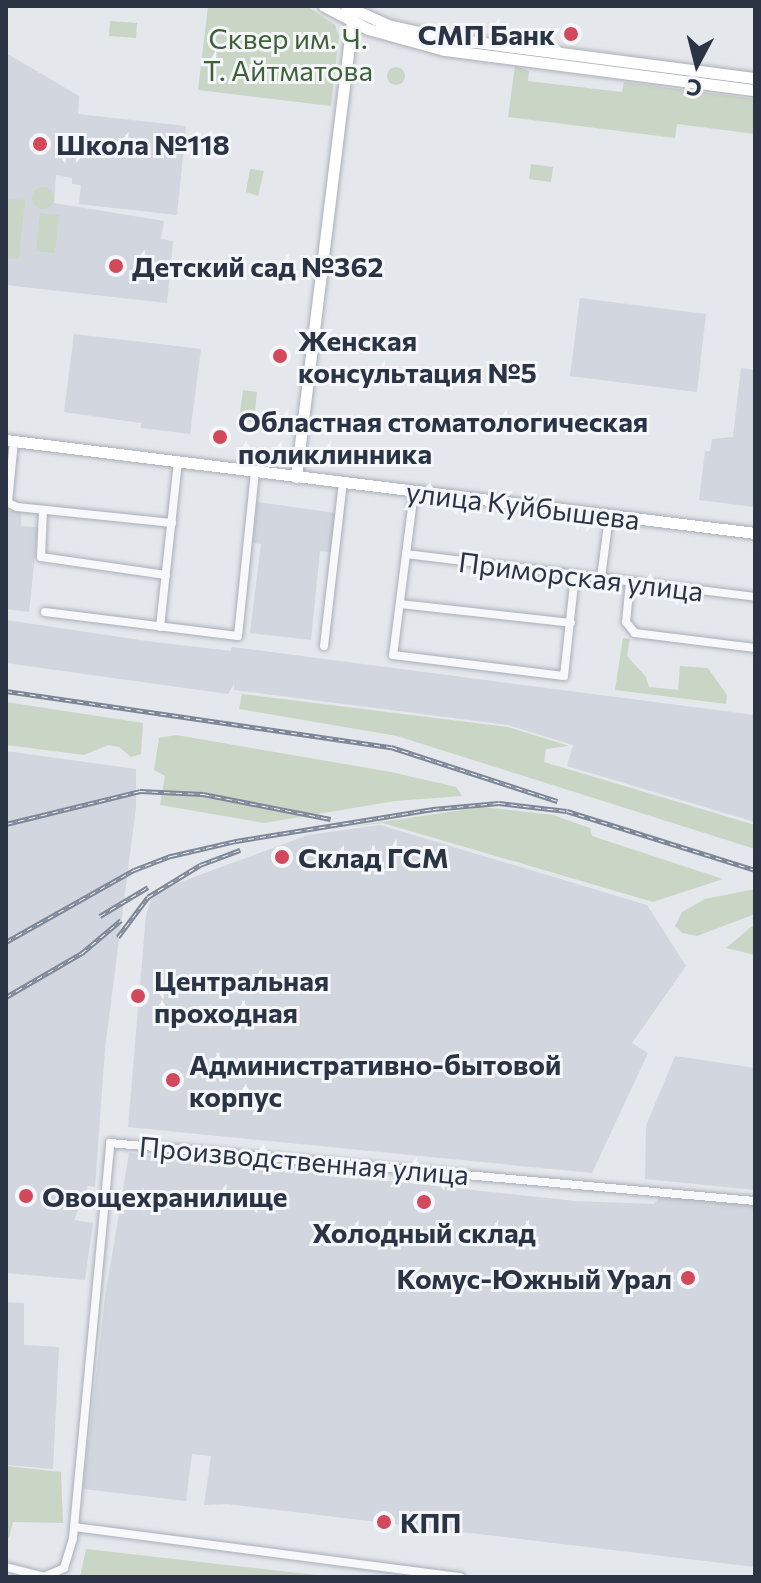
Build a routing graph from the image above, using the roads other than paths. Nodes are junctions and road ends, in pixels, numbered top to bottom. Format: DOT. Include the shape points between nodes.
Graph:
graph roads {
  1 [pos="324,6"];
  2 [pos="351,11"];
  3 [pos="755,78"];
  4 [pos="755,90"];
  5 [pos="10,438"];
  6 [pos="178,460"];
  7 [pos="255,472"];
  8 [pos="296,474"];
  9 [pos="343,483"];
  10 [pos="414,489"];
  11 [pos="7,502"];
  12 [pos="43,510"];
  13 [pos="609,512"];
  14 [pos="682,521"];
  15 [pos="172,523"];
  16 [pos="755,527"];
  17 [pos="755,533"];
  18 [pos="406,554"];
  19 [pos="166,575"];
  20 [pos="575,575"];
  21 [pos="601,578"];
  22 [pos="630,582"];
  23 [pos="755,597"];
  24 [pos="400,604"];
  25 [pos="45,612"];
  26 [pos="571,623"];
  27 [pos="160,627"];
  28 [pos="324,646"];
  29 [pos="755,648"];
  30 [pos="755,1201"];
  31 [pos="74,1527"];
  32 [pos="6,1567"];
  33 [pos="44,1577"];
  34 [pos="461,1577"];
  1 -- 2 [label="main road"];
  2 -- 3 [label="main road" via="445,38"];
  2 -- 4 [label="main road" via="389,36 445,50"];
  2 -- 8 [label="main road"];
  5 -- 6 [label="main road, улица Куйбышева"];
  5 -- 11 [label="street"];
  6 -- 7 [label="main road, улица Куйбышева"];
  6 -- 8 [label="main road, улица Куйбышева"];
  6 -- 15 [label="street"];
  7 -- 8 [label="main road, улица Куйбышева"];
  7 -- 27 [label="street" via="238,636"];
  8 -- 9 [label="main road, улица Куйбышева"];
  8 -- 10 [label="main road, улица Куйбышева"];
  9 -- 10 [label="main road, улица Куйбышева"];
  9 -- 28 [label="street"];
  10 -- 13 [label="main road, улица Куйбышева"];
  10 -- 18 [label="street"];
  11 -- 12 [label="street"];
  12 -- 15 [label="street"];
  12 -- 19 [label="street" via="41,557"];
  13 -- 14 [label="main road, улица Куйбышева"];
  13 -- 21 [label="street"];
  14 -- 16 [label="main road, улица Куйбышева"];
  14 -- 17 [label="main road, улица Куйбышева"];
  15 -- 19 [label="street"];
  18 -- 20 [label="street, Приморская улица"];
  18 -- 24 [label="street"];
  19 -- 27 [label="street"];
  20 -- 21 [label="street, Приморская улица"];
  20 -- 26 [label="street"];
  21 -- 22 [label="street, Приморская улица"];
  22 -- 23 [label="street, Приморская улица"];
  22 -- 29 [label="street" via="626,622 635,633"];
  24 -- 26 [label="street"];
  24 -- 26 [label="street" via="393,655 564,676"];
  25 -- 27 [label="street"];
  30 -- 31 [label="street, Производственная улица" via="110,1143"];
  31 -- 33 [label="street, Производственная улица" via="64,1568"];
  31 -- 34 [label="street"];
  32 -- 33 [label="street"];
}
